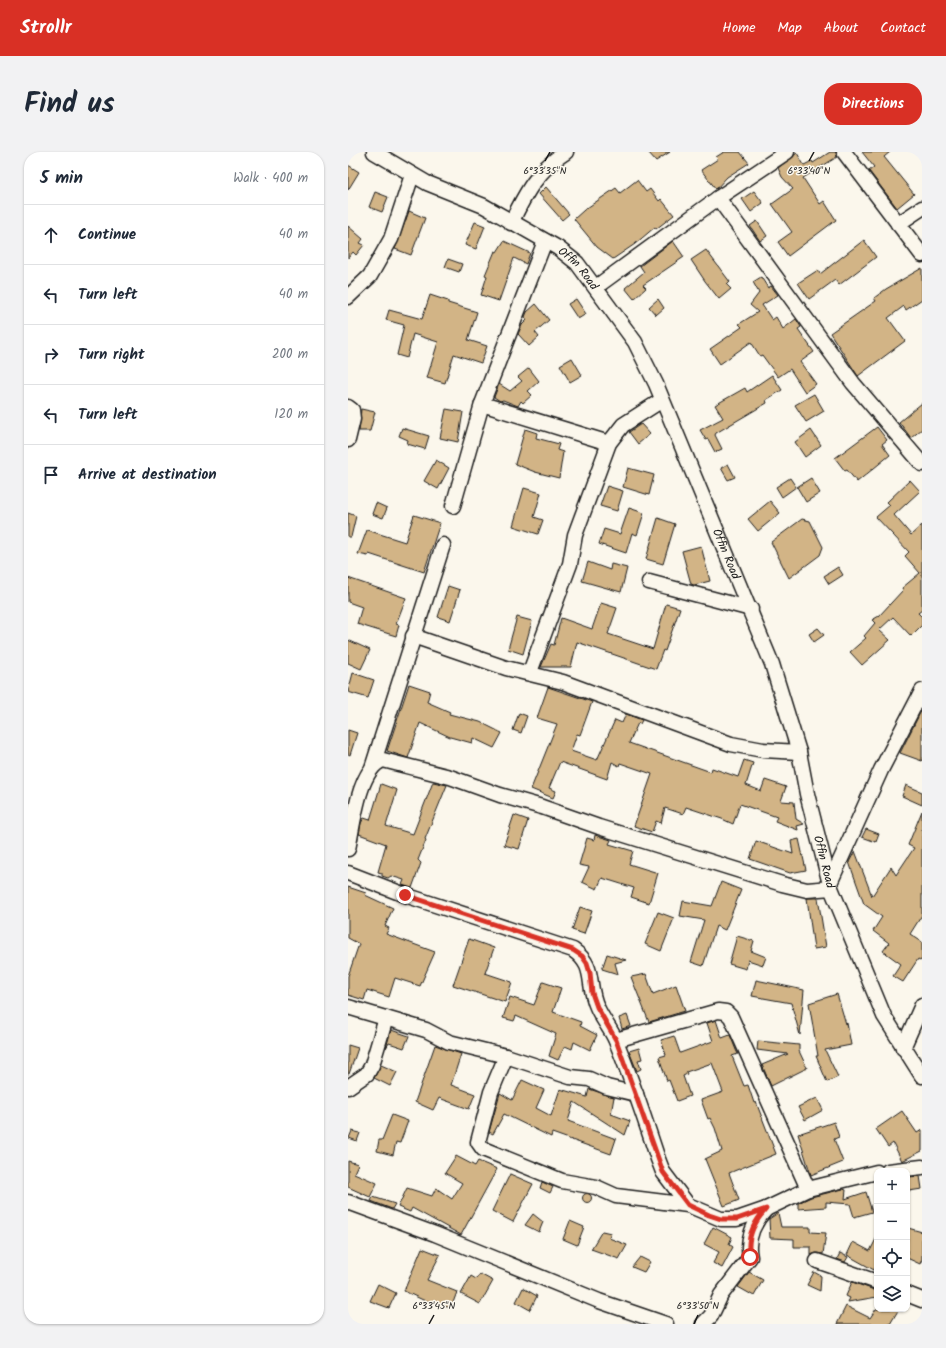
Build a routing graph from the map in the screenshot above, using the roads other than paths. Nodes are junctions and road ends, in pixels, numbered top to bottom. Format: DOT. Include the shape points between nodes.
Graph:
graph roads {
  1 [pos="566,152"];
  2 [pos="787,152"];
  3 [pos="844,152"];
  4 [pos="382,154"];
  5 [pos="412,175"];
  6 [pos="718,198"];
  7 [pos="922,208"];
  8 [pos="511,223"];
  9 [pos="898,224"];
  10 [pos="545,241"];
  11 [pos="922,255"];
  12 [pos="596,287"];
  13 [pos="348,297"];
  14 [pos="662,400"];
  15 [pos="482,404"];
  16 [pos="348,407"];
  17 [pos="348,440"];
  18 [pos="609,443"];
  19 [pos="922,464"];
  20 [pos="453,506"];
  21 [pos="443,545"];
  22 [pos="649,582"];
  23 [pos="751,610"];
  24 [pos="414,636"];
  25 [pos="530,672"];
  26 [pos="922,691"];
  27 [pos="799,752"];
  28 [pos="372,768"];
  29 [pos="348,849"];
  30 [pos="348,873"];
  31 [pos="831,886"];
  32 [pos="922,1005"];
  33 [pos="348,1007"];
  34 [pos="386,1018"];
  35 [pos="616,1040"];
  36 [pos="903,1048"];
  37 [pos="506,1056"];
  38 [pos="922,1076"];
  39 [pos="348,1087"];
  40 [pos="636,1094"];
  41 [pos="922,1167"];
  42 [pos="910,1168"];
  43 [pos="874,1173"];
  44 [pos="808,1189"];
  45 [pos="348,1202"];
  46 [pos="688,1205"];
  47 [pos="766,1209"];
  48 [pos="817,1261"];
  49 [pos="874,1281"];
  50 [pos="910,1295"];
  51 [pos="922,1300"];
  52 [pos="666,1324"];
  53 [pos="703,1324"];
  1 -- 8 [label="street" via="535,178"];
  2 -- 6 [label="street"];
  3 -- 9 [label="street"];
  4 -- 5 [label="street, Offin Road"];
  5 -- 8 [label="street, Offin Road" via="438,189 484,206"];
  5 -- 13 [label="street" via="391,239 370,276"];
  6 -- 12 [label="street"];
  6 -- 19 [label="street" via="853,383"];
  7 -- 9 [label="street"];
  8 -- 10 [label="street, Offin Road"];
  9 -- 11 [label="street"];
  10 -- 12 [label="street, Offin Road" via="577,263"];
  10 -- 15 [label="street"];
  12 -- 14 [label="street, Offin Road" via="635,342"];
  14 -- 18 [label="street" via="622,425"];
  14 -- 23 [label="street, Offin Road"];
  15 -- 18 [label="street"];
  15 -- 20 [label="street"];
  16 -- 17 [label="street" via="352,410 353,419"];
  18 -- 25 [label="street" via="576,535 570,564"];
  21 -- 24 [label="street"];
  22 -- 23 [label="street"];
  23 -- 27 [label="street, Offin Road" via="772,664"];
  24 -- 25 [label="street" via="506,668"];
  24 -- 28 [label="street"];
  25 -- 27 [label="street" via="731,744 763,750"];
  26 -- 31 [label="street" via="881,770"];
  27 -- 31 [label="street, Offin Road"];
  28 -- 29 [label="street" via="358,798"];
  28 -- 31 [label="street" via="383,760 450,776 500,795 782,884 807,890"];
  30 -- 35 [label="street" via="405,895 573,950 587,963 594,1000"];
  31 -- 36 [label="street, Offin Road" via="873,993"];
  32 -- 36 [label="street"];
  33 -- 34 [label="street"];
  34 -- 37 [label="street" via="426,1030 450,1042"];
  34 -- 39 [label="street" via="372,1066 367,1074"];
  35 -- 40 [label="street"];
  35 -- 44 [label="street" via="718,1011 726,1012"];
  36 -- 38 [label="street, Offin Road"];
  37 -- 40 [label="street" via="556,1074 589,1079 607,1087"];
  37 -- 46 [label="street" via="491,1092 478,1142 483,1149 562,1182 596,1187 616,1196"];
  40 -- 46 [label="street" via="663,1172"];
  41 -- 42 [label="street"];
  43 -- 44 [label="street"];
  44 -- 47 [label="street"];
  45 -- 52 [label="street" via="435,1234 599,1301"];
  46 -- 47 [label="street" via="721,1219 737,1219"];
  47 -- 53 [label="street" via="750,1237 750,1257"];
  48 -- 49 [label="street"];
  50 -- 51 [label="street"];
}
